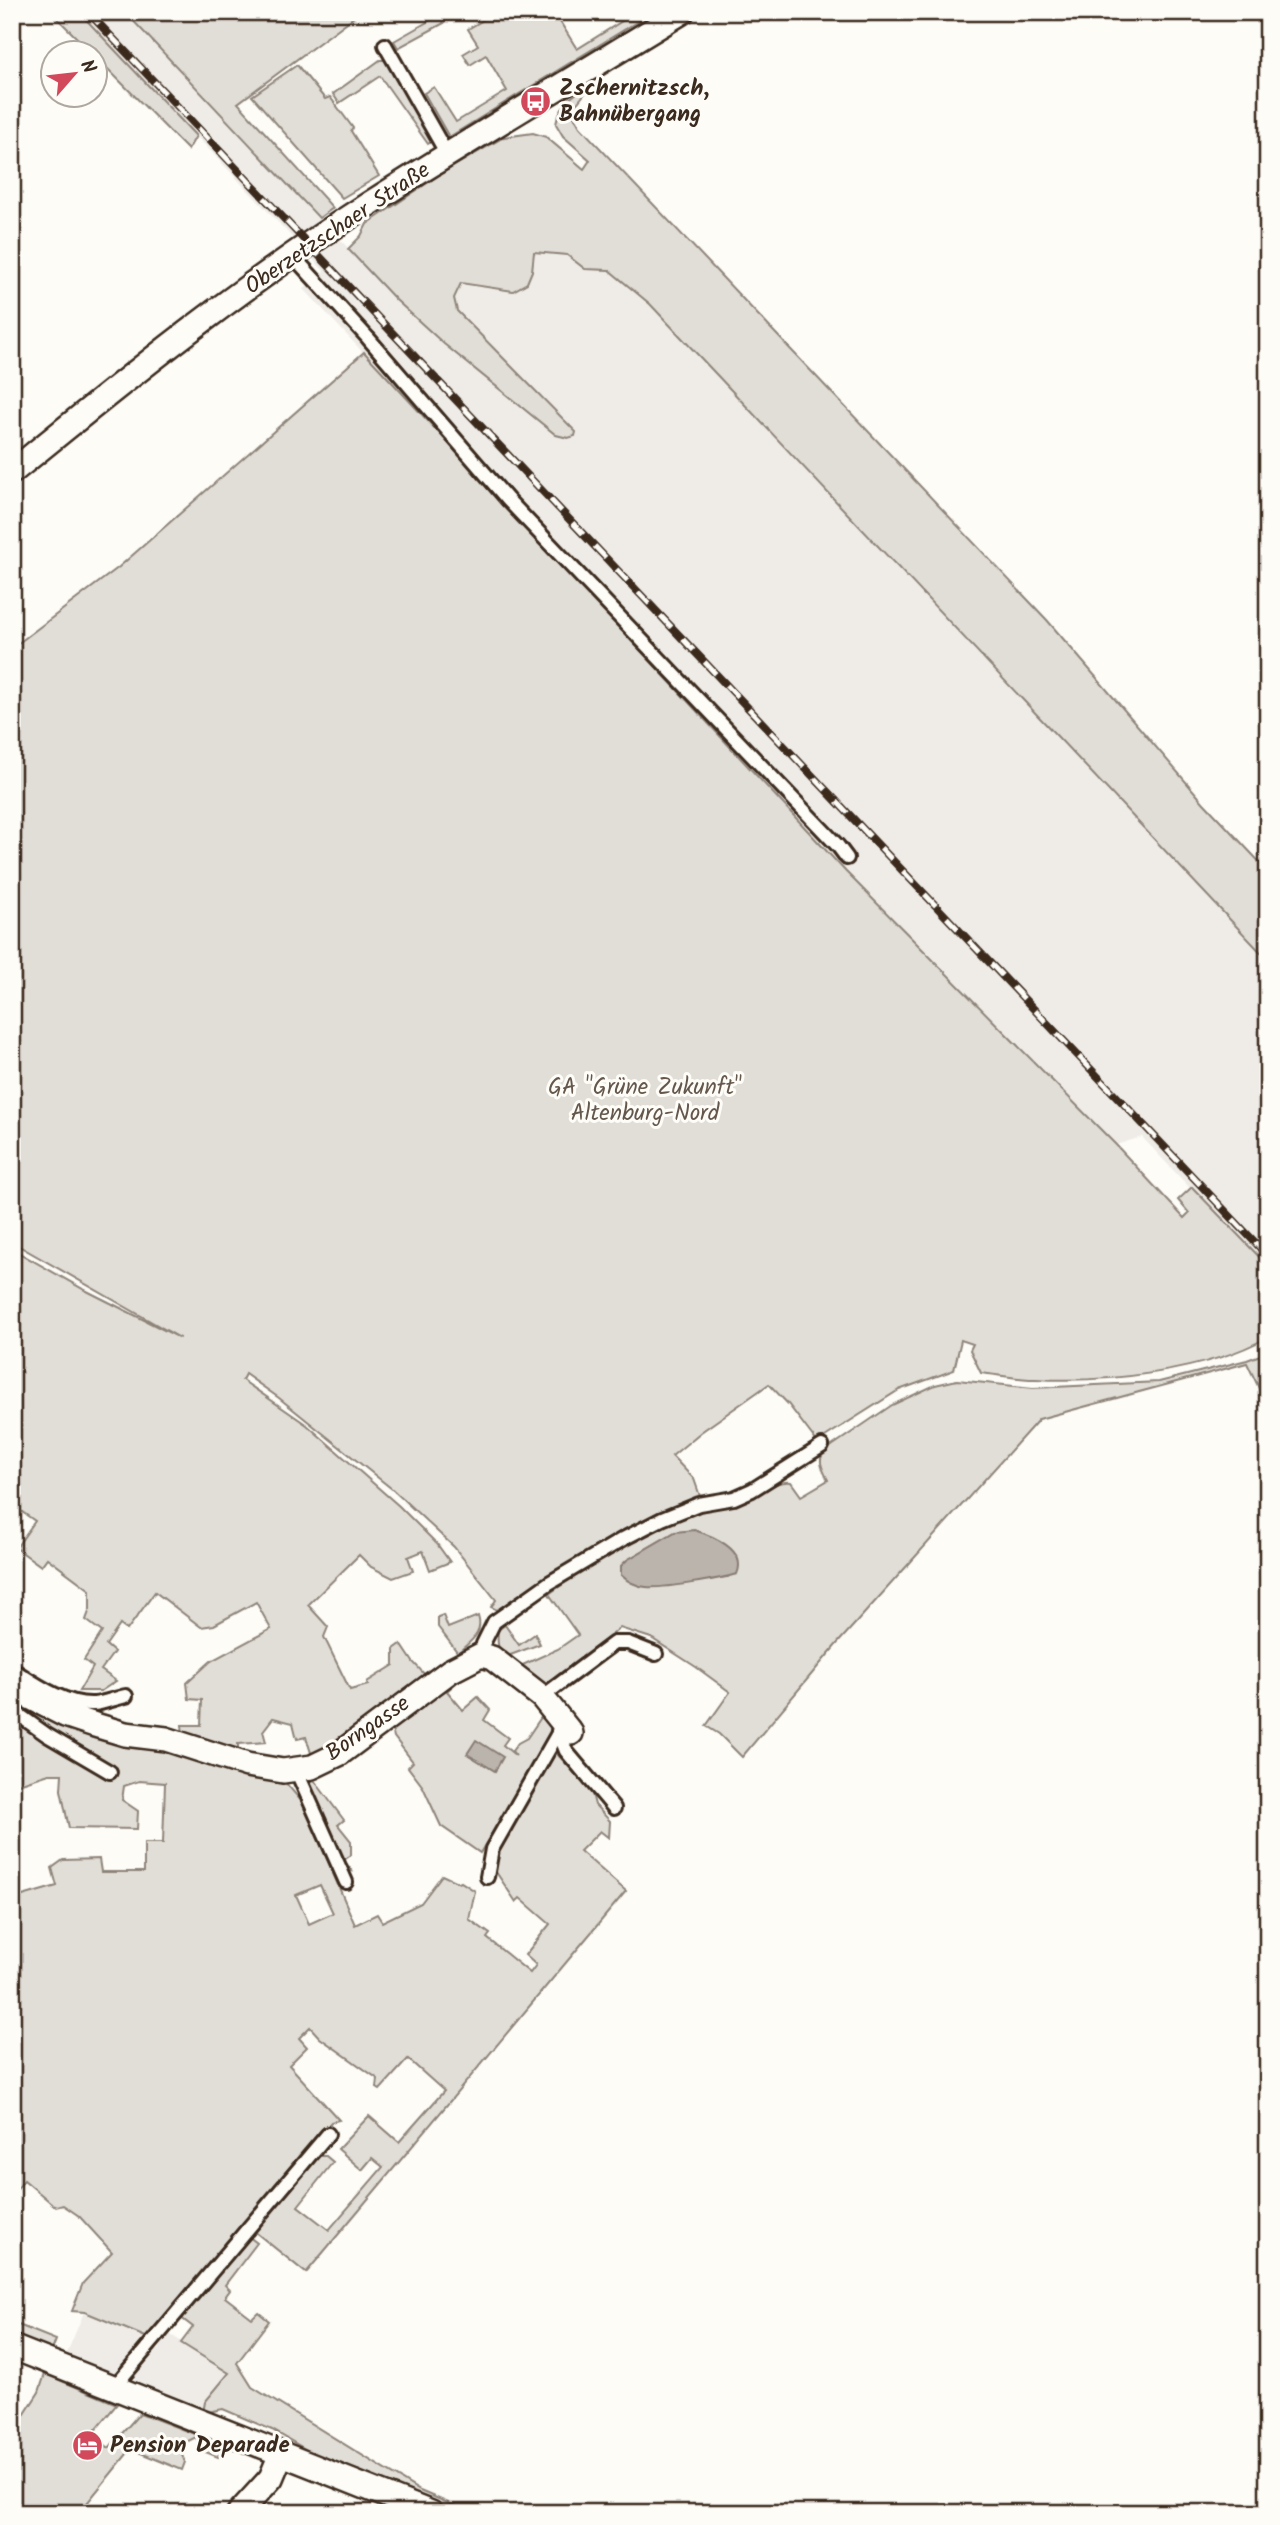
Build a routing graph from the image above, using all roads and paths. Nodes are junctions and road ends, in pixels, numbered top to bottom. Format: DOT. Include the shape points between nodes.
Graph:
graph roads {
  1 [pos="682,12"];
  2 [pos="385,45"];
  3 [pos="447,156"];
  4 [pos="293,256"];
  5 [pos="12,472"];
  6 [pos="847,858"];
  7 [pos="822,1446"];
  8 [pos="656,1654"];
  9 [pos="481,1656"];
  10 [pos="12,1669"];
  11 [pos="12,1688"];
  12 [pos="126,1696"];
  13 [pos="542,1697"];
  14 [pos="12,1710"];
  15 [pos="562,1728"];
  16 [pos="296,1770"];
  17 [pos="110,1772"];
  18 [pos="614,1808"];
  19 [pos="487,1877"];
  20 [pos="346,1882"];
  21 [pos="328,2134"];
  22 [pos="12,2347"];
  23 [pos="114,2387"];
  24 [pos="281,2454"];
  25 [pos="239,2513"];
  26 [pos="431,2513"];
  1 -- 3 [label="street, Oberzetzschaer Straße"];
  2 -- 3 [label="lane"];
  3 -- 4 [label="street, Oberzetzschaer Straße"];
  4 -- 5 [label="street, Oberzetzschaer Straße"];
  4 -- 6 [label="lane" via="508,500"];
  7 -- 9 [label="lane" via="752,1490 662,1519 549,1583 494,1622"];
  8 -- 13 [label="lane" via="628,1643 614,1643"];
  9 -- 13 [label="street" via="492,1658"];
  9 -- 16 [label="street, Borngasse" via="450,1671 339,1754"];
  10 -- 12 [label="lane" via="72,1701 92,1704"];
  11 -- 16 [label="street, Borngasse" via="65,1715 125,1734 166,1740 264,1769"];
  13 -- 15 [label="street"];
  14 -- 17 [label="lane"];
  15 -- 18 [label="lane" via="566,1751"];
  15 -- 19 [label="lane" via="492,1849"];
  16 -- 20 [label="lane"];
  21 -- 23 [label="lane"];
  22 -- 23 [label="street"];
  23 -- 24 [label="street"];
  24 -- 25 [label="street" via="271,2478"];
  24 -- 26 [label="street"];
}
